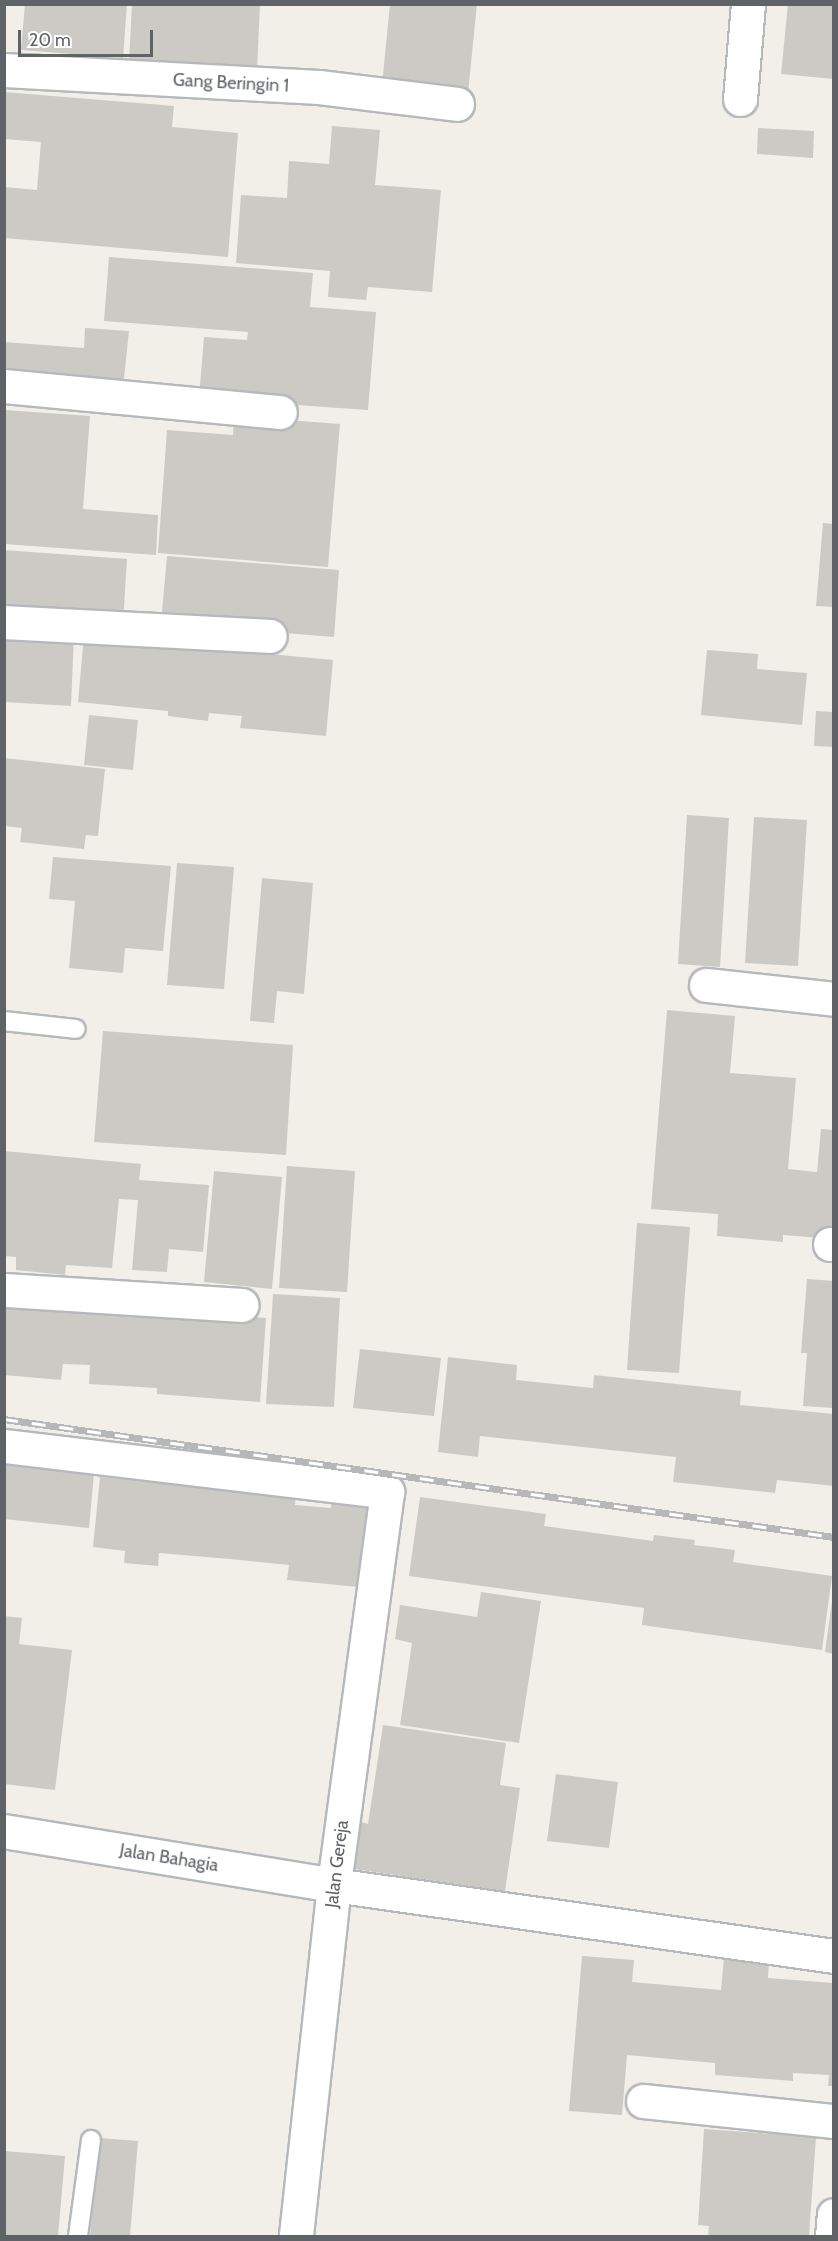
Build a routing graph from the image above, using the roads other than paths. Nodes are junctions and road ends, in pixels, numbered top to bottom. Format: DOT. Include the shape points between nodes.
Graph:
graph roads {
  1 [pos="748,4"];
  2 [pos="4,70"];
  3 [pos="740,99"];
  4 [pos="457,104"];
  5 [pos="4,386"];
  6 [pos="280,412"];
  7 [pos="4,622"];
  8 [pos="270,636"];
  9 [pos="706,985"];
  10 [pos="834,999"];
  11 [pos="4,1021"];
  12 [pos="76,1029"];
  13 [pos="4,1290"];
  14 [pos="242,1305"];
  15 [pos="4,1446"];
  16 [pos="4,1831"];
  17 [pos="334,1885"];
  18 [pos="834,1956"];
  19 [pos="643,2101"];
  20 [pos="834,2121"];
  21 [pos="91,2140"];
  22 [pos="834,2215"];
  23 [pos="78,2236"];
  24 [pos="296,2236"];
  25 [pos="832,2236"];
  1 -- 3 [label="street"];
  2 -- 4 [label="street, Gang Beringin 1" via="319,87"];
  5 -- 6 [label="street"];
  7 -- 8 [label="street"];
  9 -- 10 [label="street"];
  11 -- 12 [label="lane"];
  13 -- 14 [label="street"];
  15 -- 17 [label="street, Jalan Gereja" via="387,1492"];
  16 -- 17 [label="street, Jalan Bahagia"];
  17 -- 18 [label="street, Jalan Bahagia"];
  17 -- 24 [label="street, Jalan Gereja"];
  19 -- 20 [label="street"];
  21 -- 23 [label="lane"];
  22 -- 25 [label="street"];
}
